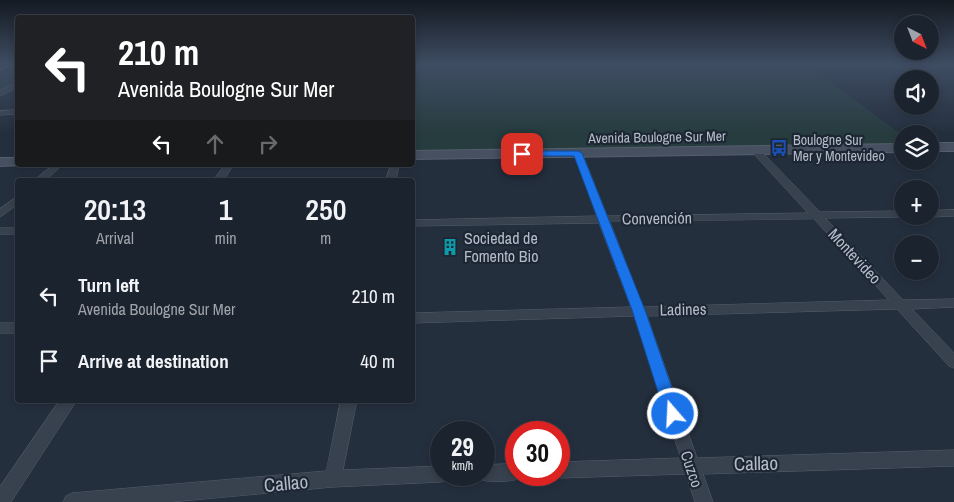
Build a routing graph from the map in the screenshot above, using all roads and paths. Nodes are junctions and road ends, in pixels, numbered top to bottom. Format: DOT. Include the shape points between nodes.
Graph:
graph roads {
  1 [pos="12,87"];
  2 [pos="0,94"];
  3 [pos="15,112"];
  4 [pos="0,113"];
  5 [pos="939,147"];
  6 [pos="954,147"];
  7 [pos="894,148"];
  8 [pos="756,151"];
  9 [pos="578,153"];
  10 [pos="415,155"];
  11 [pos="0,162"];
  12 [pos="15,162"];
  13 [pos="56,167"];
  14 [pos="228,167"];
  15 [pos="42,178"];
  16 [pos="220,178"];
  17 [pos="15,202"];
  18 [pos="954,213"];
  19 [pos="0,214"];
  20 [pos="894,214"];
  21 [pos="939,214"];
  22 [pos="818,216"];
  23 [pos="604,219"];
  24 [pos="415,223"];
  25 [pos="15,230"];
  26 [pos="0,231"];
  27 [pos="954,303"];
  28 [pos="899,304"];
  29 [pos="638,310"];
  30 [pos="415,318"];
  31 [pos="0,328"];
  32 [pos="15,328"];
  33 [pos="954,362"];
  34 [pos="67,403"];
  35 [pos="348,403"];
  36 [pos="954,458"];
  37 [pos="690,465"];
  38 [pos="570,470"];
  39 [pos="430,474"];
  40 [pos="333,478"];
  41 [pos="0,502"];
  42 [pos="72,502"];
  43 [pos="704,502"];
  1 -- 2 [label="street"];
  3 -- 4 [label="street"];
  5 -- 6 [label="main road"];
  7 -- 8 [label="main road, Avenida Boulogne Sur Mer"];
  8 -- 9 [label="main road, Avenida Boulogne Sur Mer"];
  8 -- 22 [label="street, Montevideo"];
  9 -- 10 [label="main road, Avenida Boulogne Sur Mer"];
  9 -- 23 [label="street, Cuzco"];
  11 -- 12 [label="main road"];
  13 -- 15 [label="street"];
  14 -- 16 [label="street"];
  17 -- 19 [label="street"];
  18 -- 21 [label="street"];
  20 -- 22 [label="street, Convención"];
  22 -- 23 [label="street, Convención"];
  22 -- 28 [label="street, Montevideo"];
  23 -- 24 [label="street, Convención"];
  23 -- 29 [label="street, Cuzco"];
  25 -- 26 [label="street"];
  27 -- 28 [label="street, Ladines"];
  28 -- 29 [label="street, Ladines"];
  28 -- 33 [label="street, Montevideo"];
  29 -- 30 [label="street, Ladines"];
  29 -- 37 [label="street, Cuzco"];
  31 -- 32 [label="street"];
  34 -- 41 [label="street"];
  35 -- 40 [label="street"];
  36 -- 37 [label="street, Callao"];
  37 -- 38 [label="street, Callao"];
  37 -- 43 [label="street, Cuzco"];
  39 -- 40 [label="street, Callao"];
  40 -- 42 [label="street, Callao"];
}
